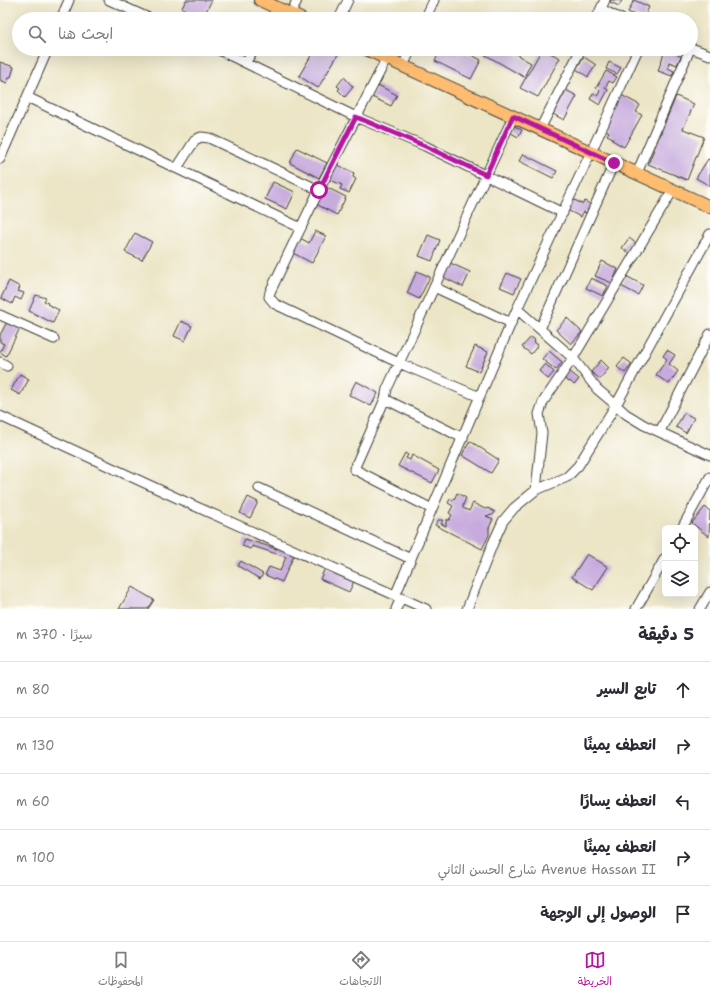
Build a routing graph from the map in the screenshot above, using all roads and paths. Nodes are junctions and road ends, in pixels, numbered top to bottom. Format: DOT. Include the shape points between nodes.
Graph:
graph roads {
  1 [pos="69,0"];
  2 [pos="109,0"];
  3 [pos="260,0"];
  4 [pos="297,0"];
  5 [pos="348,0"];
  6 [pos="434,0"];
  7 [pos="606,0"];
  8 [pos="278,8"];
  9 [pos="601,10"];
  10 [pos="64,12"];
  11 [pos="136,12"];
  12 [pos="275,12"];
  13 [pos="286,12"];
  14 [pos="296,12"];
  15 [pos="342,12"];
  16 [pos="429,12"];
  17 [pos="605,12"];
  18 [pos="698,51"];
  19 [pos="710,55"];
  20 [pos="45,56"];
  21 [pos="233,56"];
  22 [pos="250,56"];
  23 [pos="382,56"];
  24 [pos="408,56"];
  25 [pos="577,56"];
  26 [pos="635,56"];
  27 [pos="688,56"];
  28 [pos="386,58"];
  29 [pos="246,62"];
  30 [pos="403,66"];
  31 [pos="27,96"];
  32 [pos="513,116"];
  33 [pos="356,117"];
  34 [pos="540,129"];
  35 [pos="592,152"];
  36 [pos="0,159"];
  37 [pos="614,163"];
  38 [pos="177,168"];
  39 [pos="637,173"];
  40 [pos="486,175"];
  41 [pos="319,190"];
  42 [pos="673,190"];
  43 [pos="710,207"];
  44 [pos="563,213"];
  45 [pos="301,228"];
  46 [pos="710,234"];
  47 [pos="434,287"];
  48 [pos="517,309"];
  49 [pos="0,315"];
  50 [pos="511,324"];
  51 [pos="540,329"];
  52 [pos="710,334"];
  53 [pos="54,339"];
  54 [pos="573,358"];
  55 [pos="399,363"];
  56 [pos="480,397"];
  57 [pos="385,399"];
  58 [pos="616,405"];
  59 [pos="0,416"];
  60 [pos="660,431"];
  61 [pos="463,438"];
  62 [pos="710,455"];
  63 [pos="710,477"];
  64 [pos="259,488"];
  65 [pos="536,490"];
  66 [pos="706,495"];
  67 [pos="432,509"];
  68 [pos="684,525"];
  69 [pos="411,559"];
  70 [pos="663,561"];
  71 [pos="710,592"];
  72 [pos="398,597"];
  73 [pos="396,609"];
  74 [pos="426,609"];
  75 [pos="467,609"];
  76 [pos="636,609"];
  77 [pos="700,609"];
  1 -- 10 [label="street"];
  2 -- 11 [label="street"];
  3 -- 8 [label="main road"];
  4 -- 14 [label="street"];
  5 -- 15 [label="street"];
  6 -- 16 [label="street"];
  7 -- 9 [label="street"];
  8 -- 12 [label="street"];
  8 -- 13 [label="main road"];
  9 -- 17 [label="street"];
  18 -- 19 [label="street"];
  20 -- 31 [label="street"];
  21 -- 29 [label="street"];
  22 -- 29 [label="street"];
  23 -- 28 [label="main road"];
  24 -- 30 [label="street"];
  25 -- 34 [label="street"];
  26 -- 35 [label="street"];
  27 -- 39 [label="street"];
  28 -- 30 [label="main road"];
  28 -- 33 [label="street"];
  29 -- 33 [label="street"];
  30 -- 32 [label="main road"];
  31 -- 36 [label="street"];
  31 -- 38 [label="street"];
  32 -- 34 [label="main road"];
  32 -- 40 [label="street"];
  33 -- 40 [label="street"];
  33 -- 41 [label="street"];
  34 -- 35 [label="main road"];
  35 -- 37 [label="main road"];
  35 -- 44 [label="street"];
  37 -- 39 [label="main road"];
  37 -- 51 [label="street"];
  38 -- 41 [label="street" via="195,140 201,137 208,138"];
  38 -- 45 [label="street"];
  39 -- 42 [label="main road"];
  40 -- 44 [label="street"];
  40 -- 47 [label="street"];
  41 -- 45 [label="street"];
  42 -- 43 [label="main road"];
  42 -- 54 [label="street"];
  44 -- 48 [label="street"];
  45 -- 55 [label="street" via="269,297 275,304"];
  46 -- 58 [label="street"];
  47 -- 50 [label="street"];
  47 -- 55 [label="street"];
  48 -- 50 [label="street"];
  48 -- 51 [label="street"];
  49 -- 53 [label="street"];
  50 -- 56 [label="street"];
  51 -- 54 [label="street"];
  52 -- 60 [label="street"];
  54 -- 58 [label="street" via="597,389"];
  54 -- 65 [label="street" via="540,409 542,433"];
  55 -- 56 [label="street"];
  55 -- 57 [label="street"];
  56 -- 61 [label="street"];
  57 -- 61 [label="street"];
  57 -- 67 [label="street" via="354,469"];
  58 -- 60 [label="street" via="634,420"];
  58 -- 65 [label="street" via="578,466 567,477"];
  59 -- 72 [label="street"];
  60 -- 62 [label="street"];
  61 -- 67 [label="street"];
  63 -- 66 [label="street"];
  64 -- 69 [label="street"];
  65 -- 75 [label="street" via="503,521"];
  66 -- 68 [label="street"];
  67 -- 69 [label="street"];
  69 -- 72 [label="street"];
  70 -- 76 [label="street"];
  71 -- 77 [label="street"];
  72 -- 73 [label="street"];
  72 -- 74 [label="street"];
}
